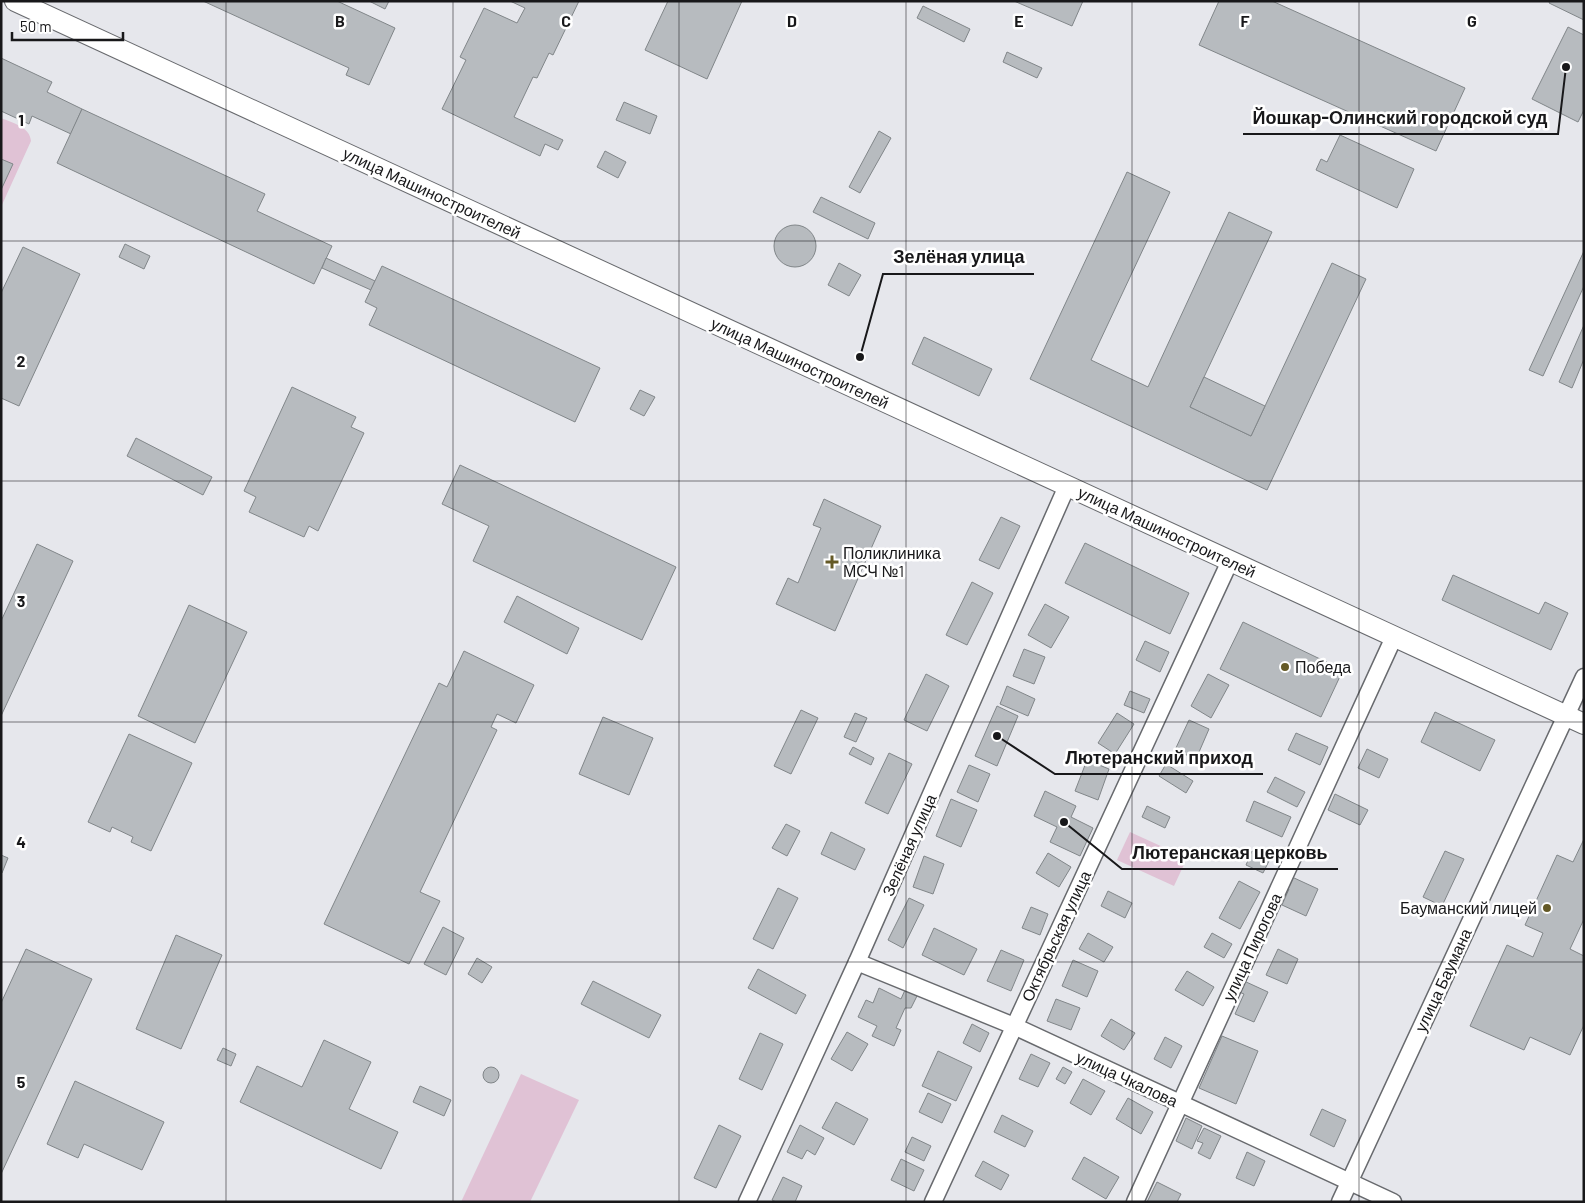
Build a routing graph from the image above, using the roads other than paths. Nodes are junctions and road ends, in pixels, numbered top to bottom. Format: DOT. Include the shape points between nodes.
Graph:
graph roads {
  1 [pos="15,1"];
  2 [pos="1067,486"];
  3 [pos="1230,561"];
  4 [pos="1394,637"];
  5 [pos="1584,678"];
  6 [pos="1575,720"];
  7 [pos="858,962"];
  8 [pos="1014,1026"];
  9 [pos="1180,1104"];
  10 [pos="1350,1182"];
  11 [pos="747,1202"];
  12 [pos="933,1202"];
  13 [pos="1134,1202"];
  14 [pos="1340,1202"];
  15 [pos="1393,1202"];
  1 -- 2 [label="main road, улица Машиностроителей"];
  2 -- 3 [label="main road, улица Машиностроителей"];
  2 -- 7 [label="street, Зелёная улица"];
  3 -- 4 [label="main road, улица Машиностроителей"];
  3 -- 8 [label="street, Октябрьская улица"];
  4 -- 6 [label="main road, улица Машиностроителей"];
  4 -- 9 [label="street, улица Пирогова"];
  5 -- 6 [label="street, улица Баумана"];
  6 -- 10 [label="street, улица Баумана"];
  7 -- 8 [label="street, улица Чкалова"];
  7 -- 11 [label="street, Зелёная улица"];
  8 -- 9 [label="street, улица Чкалова"];
  8 -- 12 [label="street, Октябрьская улица"];
  9 -- 10 [label="street, улица Чкалова"];
  9 -- 13 [label="street, улица Пирогова"];
  10 -- 14 [label="street, улица Баумана"];
  10 -- 15 [label="street, улица Чкалова"];
}
